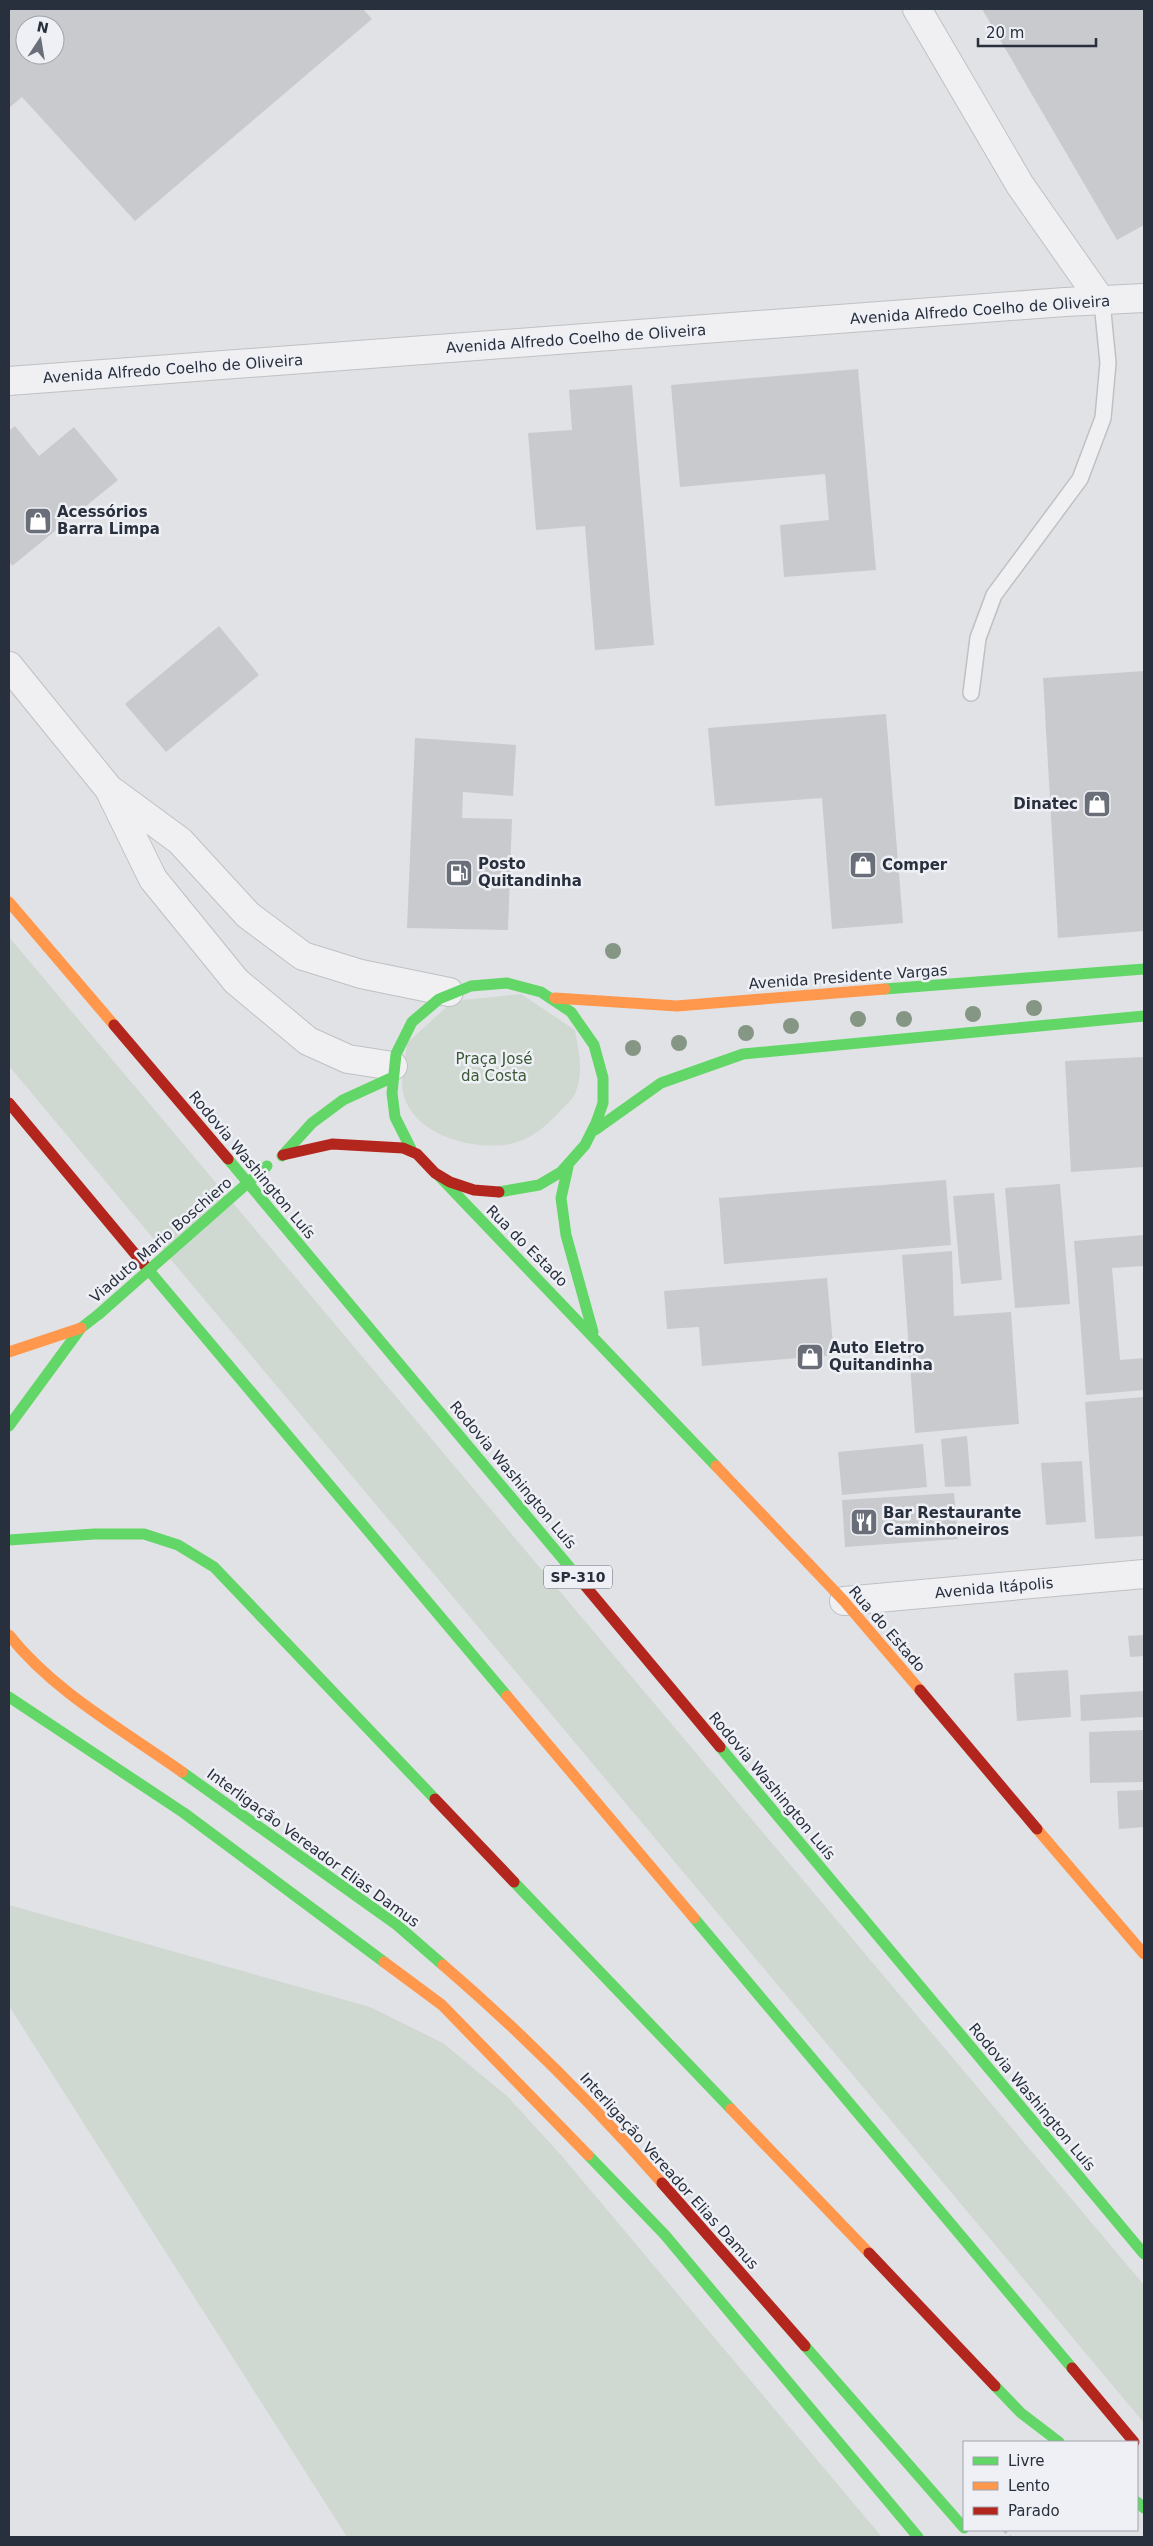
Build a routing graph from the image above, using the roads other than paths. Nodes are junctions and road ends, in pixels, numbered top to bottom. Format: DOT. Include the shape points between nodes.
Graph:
graph roads {
  1 [pos="917,9"];
  2 [pos="1144,298"];
  3 [pos="1102,302"];
  4 [pos="9,381"];
  5 [pos="9,666"];
  6 [pos="971,693"];
  7 [pos="109,789"];
  8 [pos="9,902"];
  9 [pos="1144,969"];
  10 [pos="449,992"];
  11 [pos="555,998"];
  12 [pos="1144,1016"];
  13 [pos="392,1072"];
  14 [pos="9,1103"];
  15 [pos="595,1130"];
  16 [pos="411,1149"];
  17 [pos="283,1155"];
  18 [pos="568,1166"];
  19 [pos="439,1176"];
  20 [pos="80,1328"];
  21 [pos="594,1336"];
  22 [pos="9,1352"];
  23 [pos="9,1426"];
  24 [pos="9,1540"];
  25 [pos="1144,1574"];
  26 [pos="844,1601"];
  27 [pos="9,1635"];
  28 [pos="9,1697"];
  29 [pos="1144,1954"];
  30 [pos="1144,2254"];
  31 [pos="1058,2441"];
  32 [pos="1133,2441"];
  33 [pos="963,2527"];
  34 [pos="918,2537"];
  1 -- 3 [label="street" via="1020,185"];
  2 -- 3 [label="street, Avenida Alfredo Coelho de Oliveira"];
  3 -- 4 [label="street, Avenida Alfredo Coelho de Oliveira" via="1065,302"];
  3 -- 6 [label="lane" via="1108,363 1103,418 1080,479 994,595 978,638"];
  5 -- 7 [label="street"];
  7 -- 10 [label="street" via="180,841 248,915 303,956 361,974"];
  7 -- 13 [label="street" via="153,879 236,981 308,1041 348,1059"];
  8 -- 30 [label="main road, Rodovia Washington Luís / SP-310" via="294,1237"];
  9 -- 11 [label="main road, Avenida Presidente Vargas" via="677,1006"];
  10 -- 11 [label="main road" via="484,982 521,984"];
  10 -- 13 [label="main road" via="423,1011 404,1036"];
  11 -- 15 [label="main road" via="574,1014 589,1034 599,1057 604,1081 602,1106"];
  12 -- 15 [label="main road" via="743,1054 661,1083"];
  13 -- 16 [label="main road, Rua do Estado" via="394,1116"];
  13 -- 17 [label="main road" via="343,1100 312,1123"];
  14 -- 32 [label="main road"];
  15 -- 18 [label="main road" via="579,1156"];
  16 -- 17 [label="main road" via="328,1144"];
  16 -- 19 [label="main road, Rua do Estado"];
  17 -- 20 [label="main road, Viaduto Mario Boschiero, bridge"];
  18 -- 19 [label="main road" via="539,1185 505,1192 471,1190"];
  18 -- 21 [label="main road, Rua do Estado" via="561,1198 566,1235"];
  19 -- 21 [label="main road, Rua do Estado"];
  20 -- 22 [label="main road"];
  20 -- 23 [label="main road"];
  21 -- 26 [label="main road, Rua do Estado"];
  24 -- 31 [label="main road" via="144,1534 178,1545 214,1567 1021,2413"];
  25 -- 26 [label="street, Avenida Itápolis"];
  26 -- 29 [label="main road, Rua do Estado"];
  27 -- 33 [label="main road, Interligação Vereador Elias Damus" via="53,1681 397,1924 507,2020 610,2124"];
  28 -- 34 [label="main road" via="184,1813 442,2005 665,2235"];
}
